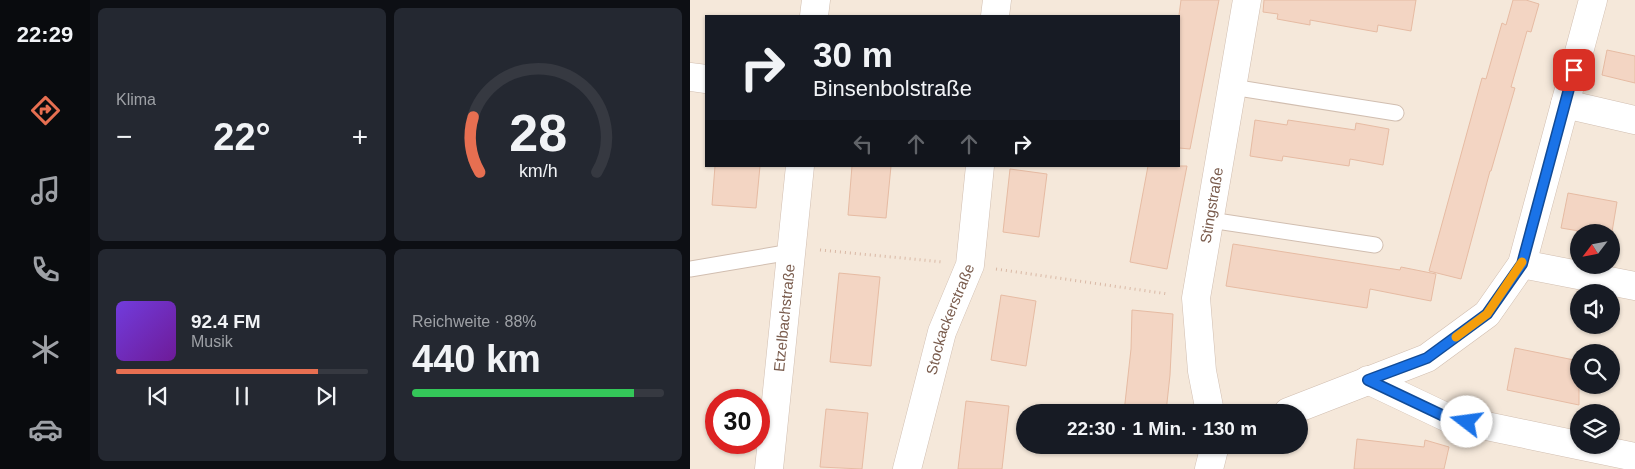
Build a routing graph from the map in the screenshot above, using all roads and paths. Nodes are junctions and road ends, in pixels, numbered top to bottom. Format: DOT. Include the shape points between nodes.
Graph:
graph roads {
  1 [pos="816,0"];
  2 [pos="997,0"];
  3 [pos="1247,0"];
  4 [pos="1593,0"];
  5 [pos="814,15"];
  6 [pos="995,15"];
  7 [pos="690,77"];
  8 [pos="705,79"];
  9 [pos="1232,87"];
  10 [pos="1565,104"];
  11 [pos="1396,113"];
  12 [pos="1635,120"];
  13 [pos="800,167"];
  14 [pos="980,167"];
  15 [pos="1210,220"];
  16 [pos="1375,245"];
  17 [pos="791,252"];
  18 [pos="1522,264"];
  19 [pos="690,269"];
  20 [pos="1635,286"];
  21 [pos="1368,380"];
  22 [pos="1208,404"];
  23 [pos="1308,404"];
  24 [pos="1213,454"];
  25 [pos="1635,457"];
  26 [pos="769,469"];
  27 [pos="907,469"];
  28 [pos="1209,469"];
  1 -- 5 [label="street"];
  2 -- 6 [label="street"];
  3 -- 9 [label="street, Stingstraße"];
  4 -- 10 [label="street"];
  7 -- 8 [label="street"];
  9 -- 11 [label="lane"];
  9 -- 15 [label="street, Stingstraße"];
  10 -- 12 [label="street"];
  10 -- 18 [label="street"];
  13 -- 17 [label="street, Etzelbachstraße"];
  14 -- 27 [label="street, Stockackerstraße" via="970,265 942,332"];
  15 -- 16 [label="lane"];
  15 -- 22 [label="street, Stingstraße" via="1196,298 1202,371"];
  17 -- 19 [label="lane"];
  17 -- 26 [label="street, Etzelbachstraße"];
  18 -- 20 [label="street"];
  18 -- 21 [label="street" via="1487,314 1427,358"];
  21 -- 23 [label="street"];
  21 -- 25 [label="street" via="1448,418"];
  24 -- 28 [label="street"];
}
